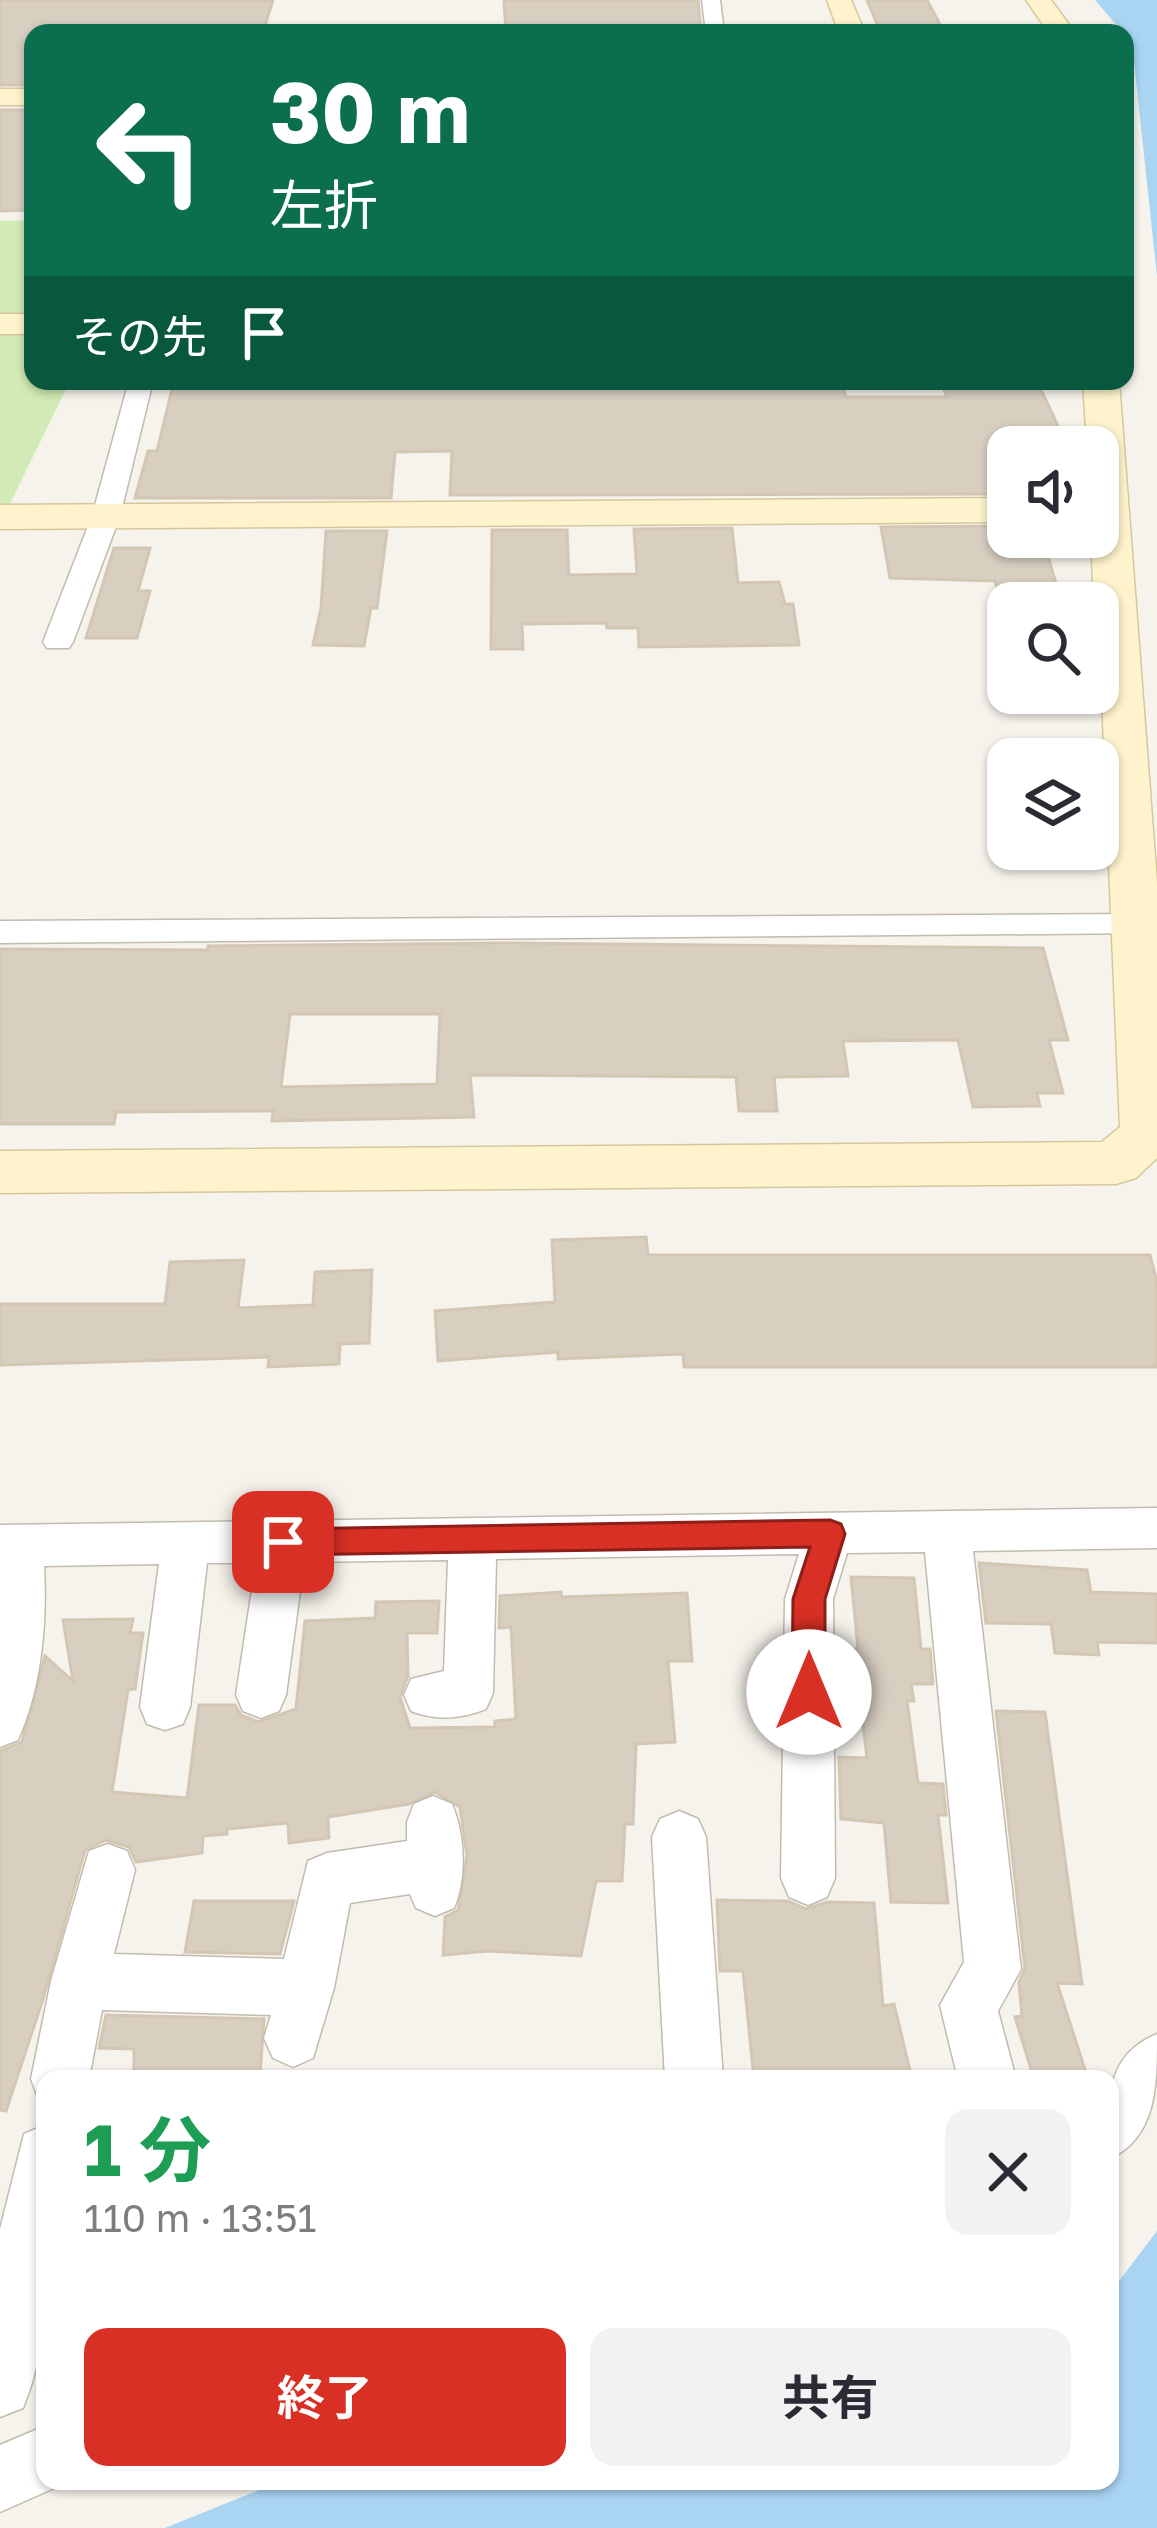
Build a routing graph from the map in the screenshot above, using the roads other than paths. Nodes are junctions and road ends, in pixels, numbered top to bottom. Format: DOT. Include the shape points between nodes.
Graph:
graph roads {
  1 [pos="139,390"];
  2 [pos="1101,390"];
  3 [pos="1102,426"];
  4 [pos="987,510"];
  5 [pos="106,516"];
  6 [pos="0,517"];
  7 [pos="1107,558"];
  8 [pos="58,642"];
  9 [pos="1135,926"];
  10 [pos="0,932"];
  11 [pos="1146,1154"];
  12 [pos="0,1172"];
  13 [pos="1157,1528"];
  14 [pos="947,1532"];
  15 [pos="830,1534"];
  16 [pos="473,1539"];
  17 [pos="283,1542"];
  18 [pos="185,1543"];
  19 [pos="10,1545"];
  20 [pos="466,1694"];
  21 [pos="261,1695"];
  22 [pos="165,1707"];
  23 [pos="0,1724"];
  24 [pos="680,1837"];
  25 [pos="434,1858"];
  26 [pos="108,1870"];
  27 [pos="808,1878"];
  28 [pos="79,1981"];
  29 [pos="1157,2063"];
  30 [pos="62,2070"];
  31 [pos="693,2070"];
  32 [pos="986,2070"];
  33 [pos="1119,2117"];
  34 [pos="36,2202"];
  35 [pos="0,2385"];
  36 [pos="36,2462"];
  37 [pos="0,2479"];
  1 -- 5 [label="street"];
  2 -- 3 [label="street"];
  4 -- 5 [label="street"];
  5 -- 6 [label="street"];
  5 -- 8 [label="street"];
  7 -- 9 [label="street"];
  9 -- 10 [label="street"];
  9 -- 11 [label="street"];
  11 -- 12 [label="street" via="1081,1167"];
  13 -- 14 [label="street"];
  14 -- 15 [label="street"];
  14 -- 32 [label="street" via="994,1969 968,2006"];
  15 -- 16 [label="street"];
  15 -- 27 [label="street" via="809,1599"];
  16 -- 17 [label="street"];
  16 -- 20 [label="street"];
  17 -- 18 [label="street"];
  17 -- 21 [label="street"];
  18 -- 19 [label="street"];
  18 -- 22 [label="street"];
  19 -- 23 [label="street" via="22,1623"];
  24 -- 31 [label="street"];
  25 -- 28 [label="street" via="327,1880 300,2013"];
  26 -- 28 [label="street"];
  28 -- 30 [label="street"];
  29 -- 33 [label="street"];
  34 -- 35 [label="street"];
  36 -- 37 [label="street"];
}
